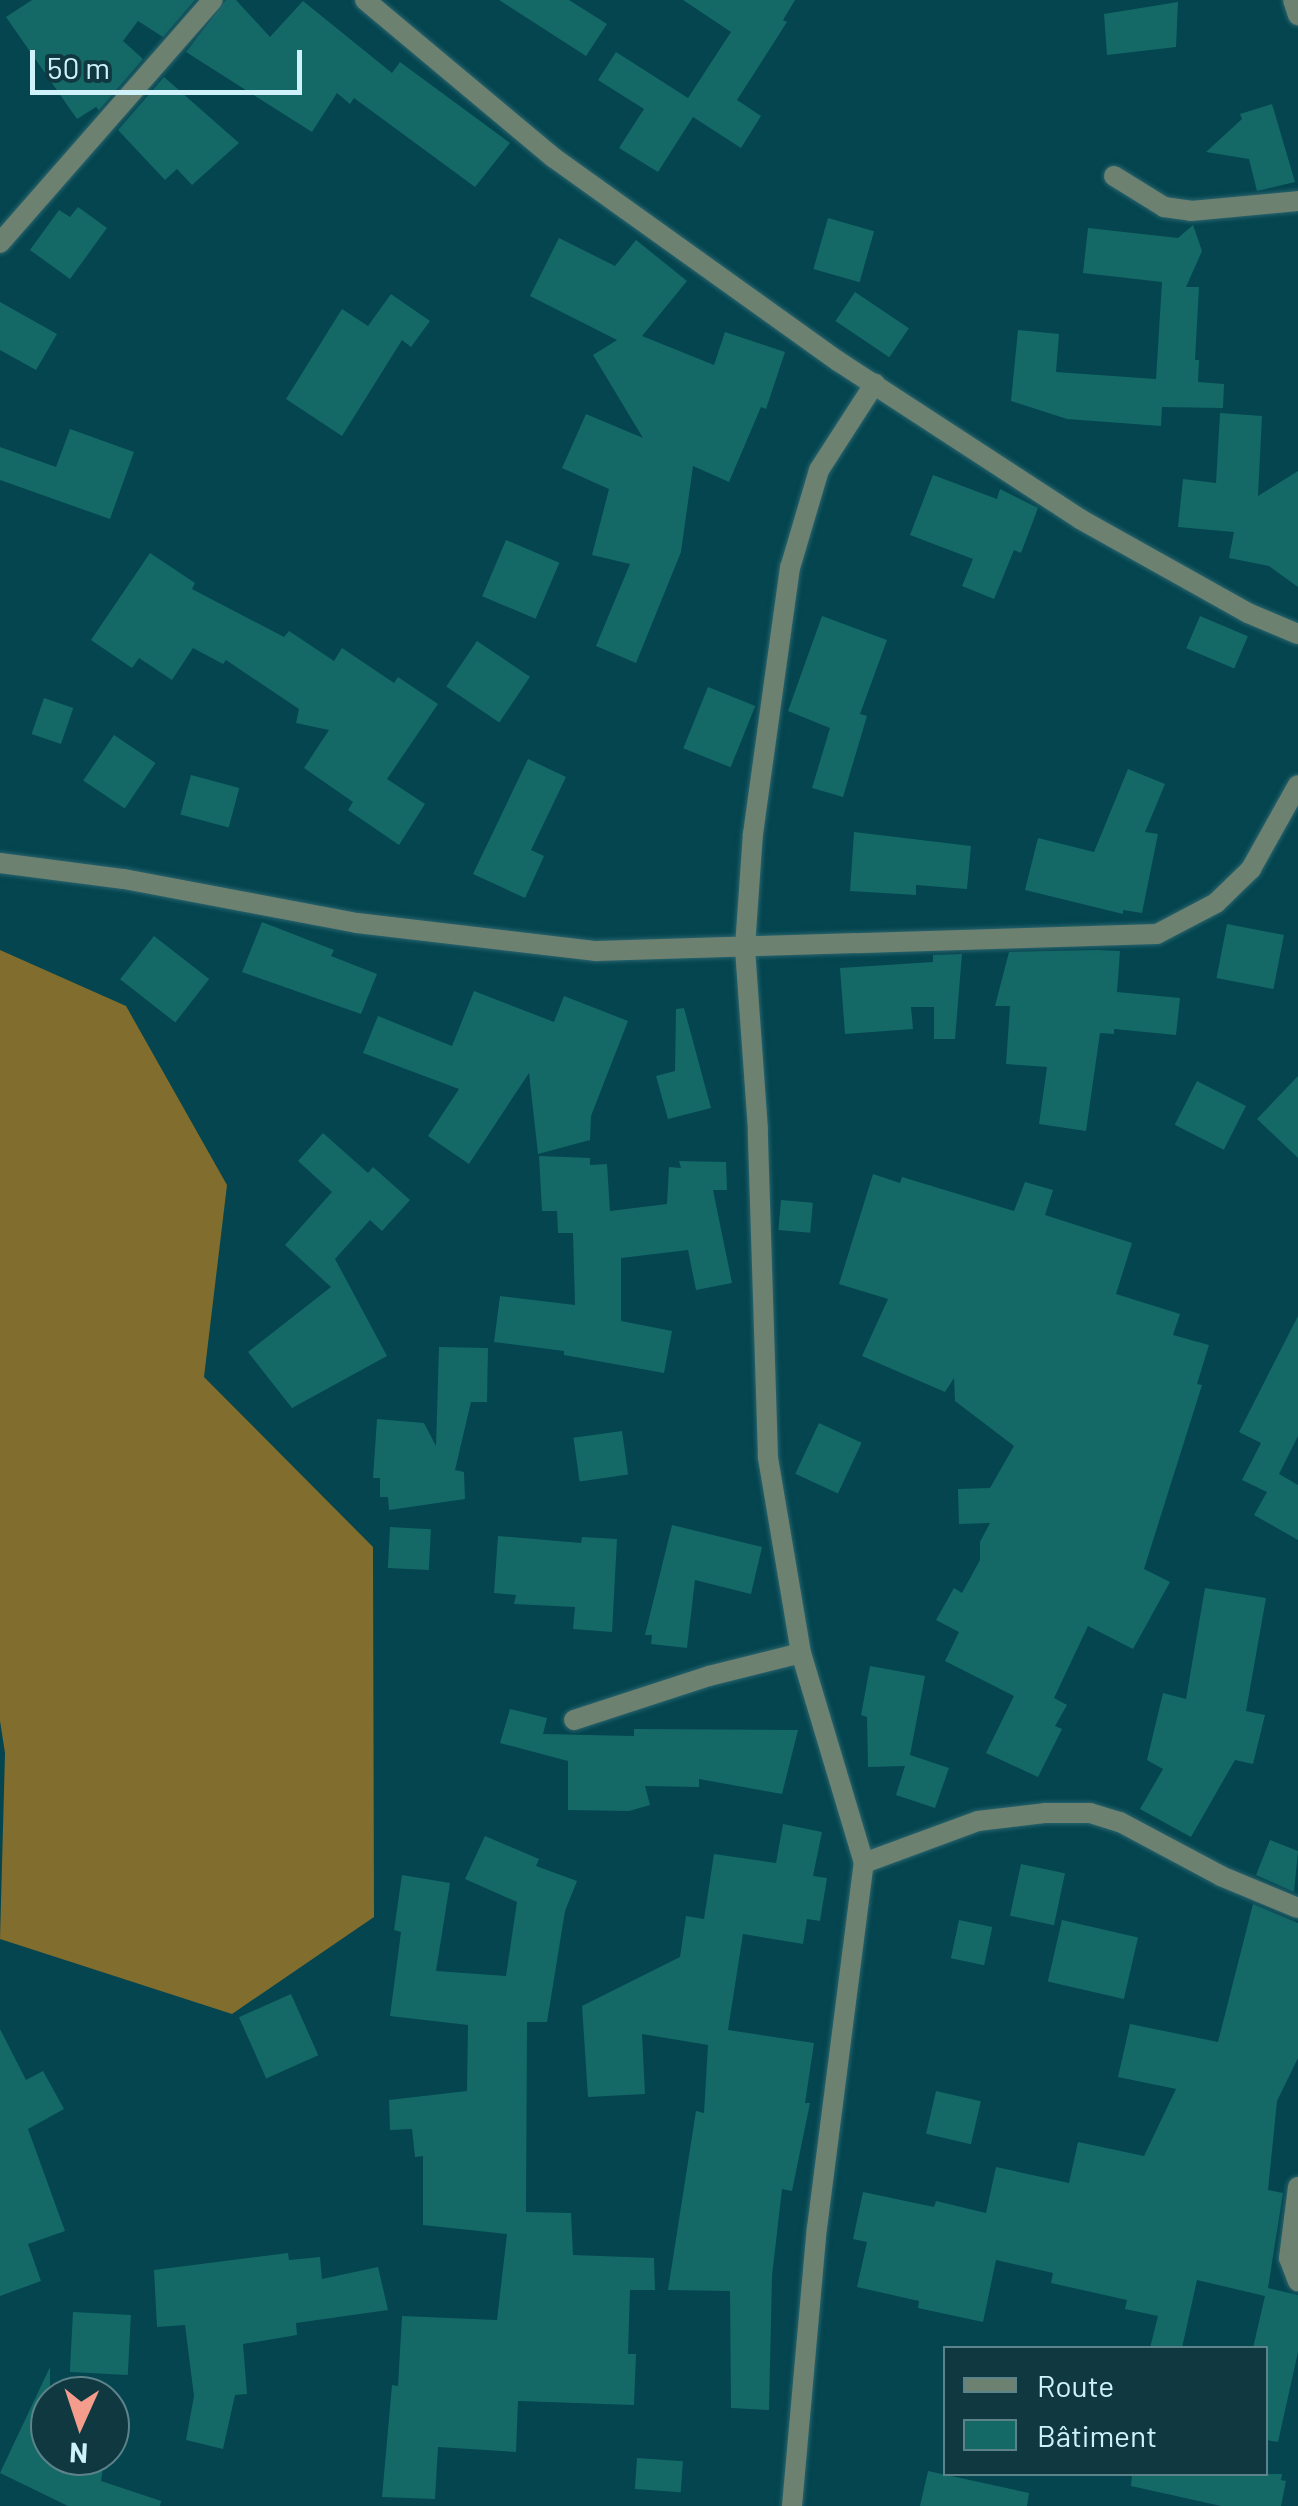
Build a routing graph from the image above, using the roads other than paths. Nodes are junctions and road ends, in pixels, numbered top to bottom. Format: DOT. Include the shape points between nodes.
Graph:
graph roads {
  1 [pos="213,0"];
  2 [pos="365,0"];
  3 [pos="1293,0"];
  4 [pos="1298,16"];
  5 [pos="1114,176"];
  6 [pos="1298,201"];
  7 [pos="0,243"];
  8 [pos="875,383"];
  9 [pos="1298,634"];
  10 [pos="1298,785"];
  11 [pos="0,863"];
  12 [pos="745,947"];
  13 [pos="802,1653"];
  14 [pos="574,1720"];
  15 [pos="864,1862"];
  16 [pos="1298,1908"];
  17 [pos="1298,2188"];
  18 [pos="1298,2281"];
  19 [pos="792,2506"];
  1 -- 7 [label="street"];
  2 -- 8 [label="street" via="554,158"];
  3 -- 4 [label="street"];
  5 -- 6 [label="street" via="1164,207 1191,211"];
  8 -- 9 [label="street" via="1080,518"];
  8 -- 12 [label="street" via="818,470 790,568 753,834"];
  10 -- 12 [label="street" via="1251,869 1216,903 1157,934"];
  11 -- 12 [label="street" via="124,879 357,924 596,951"];
  12 -- 13 [label="street" via="768,1457"];
  13 -- 14 [label="street"];
  13 -- 15 [label="street"];
  15 -- 16 [label="street" via="978,1822 1090,1813"];
  15 -- 19 [label="street" via="817,2228"];
  17 -- 18 [label="street" via="1289,2258"];
}
